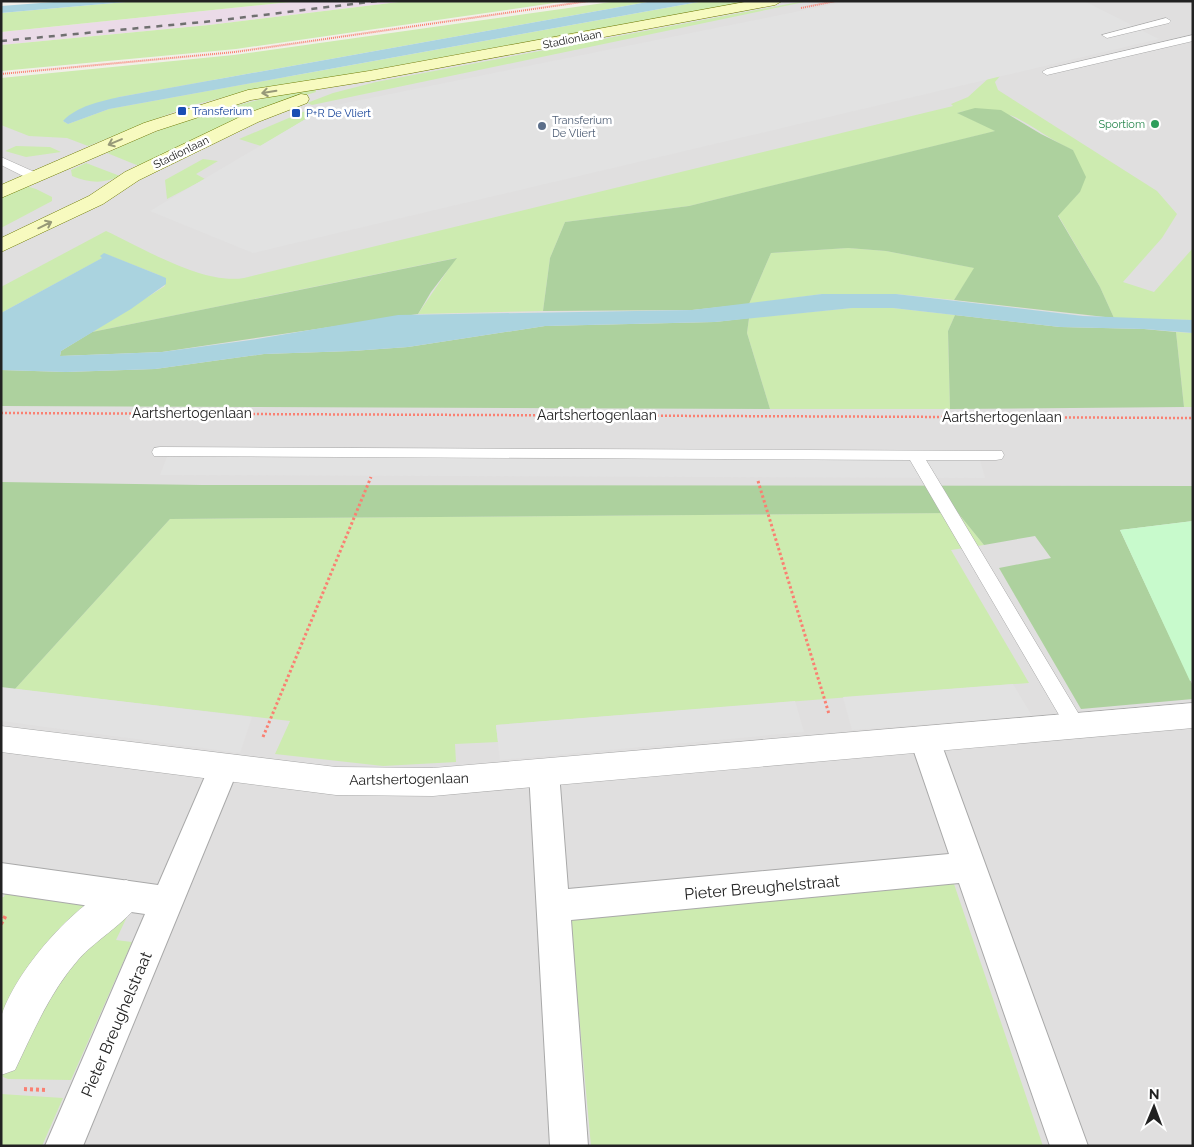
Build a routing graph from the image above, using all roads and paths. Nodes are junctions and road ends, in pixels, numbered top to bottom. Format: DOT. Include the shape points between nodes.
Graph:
graph roads {
  1 [pos="589,1"];
  2 [pos="775,1"];
  3 [pos="1166,21"];
  4 [pos="1106,35"];
  5 [pos="1193,38"];
  6 [pos="1047,72"];
  7 [pos="1,74"];
  8 [pos="369,76"];
  9 [pos="1,160"];
  10 [pos="35,177"];
  11 [pos="1,192"];
  12 [pos="1,246"];
  13 [pos="1,413"];
  14 [pos="10,413"];
  15 [pos="1,417"];
  16 [pos="1193,418"];
  17 [pos="160,452"];
  18 [pos="381,452"];
  19 [pos="749,454"];
  20 [pos="915,455"];
  21 [pos="996,455"];
  22 [pos="1193,715"];
  23 [pos="1076,726"];
  24 [pos="1,739"];
  25 [pos="926,740"];
  26 [pos="839,748"];
  27 [pos="236,768"];
  28 [pos="544,772"];
  29 [pos="969,867"];
  30 [pos="1,878"];
  31 [pos="126,896"];
  32 [pos="168,902"];
  33 [pos="554,906"];
  34 [pos="1,1056"];
  35 [pos="64,1146"];
  36 [pos="569,1146"];
  37 [pos="1070,1146"];
  1 -- 7 [label="path" via="235,52"];
  2 -- 8 [label="main road, Stadionlaan"];
  3 -- 4 [label="lane"];
  5 -- 6 [label="lane"];
  8 -- 10 [label="main road, Stadionlaan, one-way" via="248,95 150,127"];
  12 -- 8 [label="main road, Stadionlaan, one-way" via="96,200 132,176 252,118 289,102"];
  9 -- 10 [label="lane"];
  10 -- 11 [label="main road, Stadionlaan"];
  13 -- 14 [label="path, Aartshertogenlaan"];
  14 -- 15 [label="path"];
  14 -- 16 [label="path, Aartshertogenlaan"];
  17 -- 18 [label="lane"];
  18 -- 19 [label="lane"];
  18 -- 27 [label="path"];
  19 -- 20 [label="lane"];
  19 -- 26 [label="path"];
  20 -- 21 [label="lane"];
  20 -- 23 [label="lane"];
  22 -- 23 [label="street, Aartshertogenlaan"];
  23 -- 25 [label="street, Aartshertogenlaan"];
  24 -- 27 [label="street, Aartshertogenlaan"];
  25 -- 26 [label="street, Aartshertogenlaan"];
  25 -- 29 [label="street"];
  26 -- 28 [label="street, Aartshertogenlaan"];
  27 -- 28 [label="street, Aartshertogenlaan" via="336,780 433,782"];
  27 -- 32 [label="street, Pieter Breughelstraat"];
  28 -- 33 [label="street"];
  29 -- 33 [label="street, Pieter Breughelstraat"];
  29 -- 37 [label="street"];
  30 -- 31 [label="street"];
  31 -- 32 [label="street"];
  31 -- 34 [label="street" via="89,924 64,949 34,992"];
  32 -- 35 [label="street, Pieter Breughelstraat"];
  33 -- 36 [label="street"];
}
